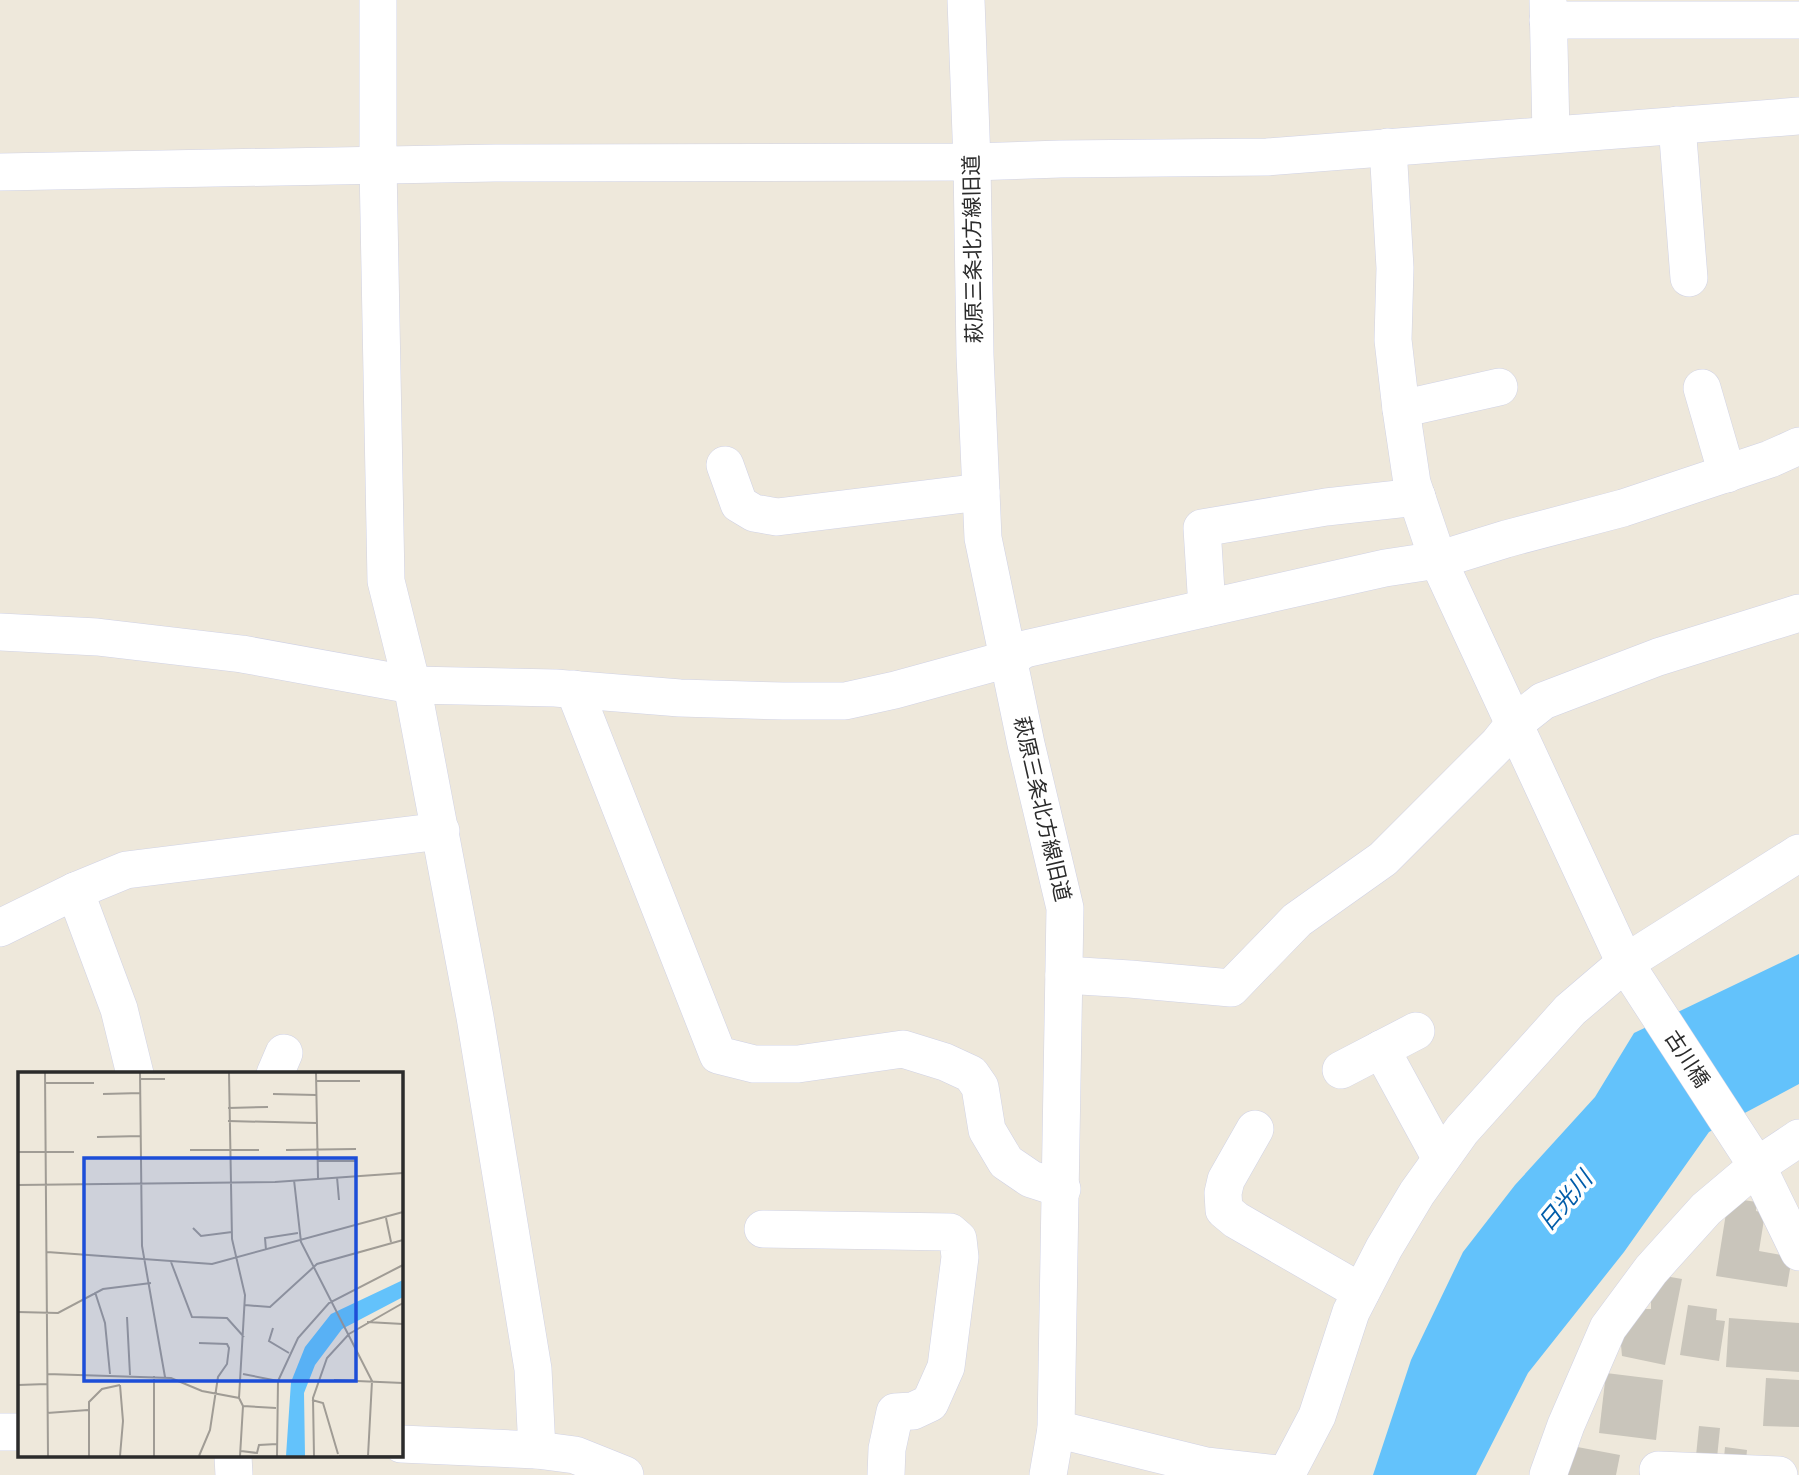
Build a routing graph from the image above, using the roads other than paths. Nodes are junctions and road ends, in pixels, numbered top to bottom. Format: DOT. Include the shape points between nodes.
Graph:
graph roads {
  1 [pos="377,0"];
  2 [pos="966,0"];
  3 [pos="1548,10"];
  4 [pos="1799,20"];
  5 [pos="1799,116"];
  6 [pos="1676,125"];
  7 [pos="1551,134"];
  8 [pos="1388,148"];
  9 [pos="972,162"];
  10 [pos="378,165"];
  11 [pos="0,172"];
  12 [pos="1689,278"];
  13 [pos="1499,387"];
  14 [pos="1702,388"];
  15 [pos="1401,408"];
  16 [pos="1799,446"];
  17 [pos="724,465"];
  18 [pos="1727,474"];
  19 [pos="981,492"];
  20 [pos="1417,497"];
  21 [pos="1438,560"];
  22 [pos="1207,608"];
  23 [pos="1799,613"];
  24 [pos="0,632"];
  25 [pos="1008,659"];
  26 [pos="412,685"];
  27 [pos="574,689"];
  28 [pos="1514,724"];
  29 [pos="441,831"];
  30 [pos="1799,853"];
  31 [pos="75,891"];
  32 [pos="0,928"];
  33 [pos="1625,963"];
  34 [pos="1064,975"];
  35 [pos="1416,1031"];
  36 [pos="1381,1049"];
  37 [pos="1341,1070"];
  38 [pos="135,1072"];
  39 [pos="1255,1129"];
  40 [pos="1799,1138"];
  41 [pos="1441,1159"];
  42 [pos="1754,1160"];
  43 [pos="1062,1189"];
  44 [pos="763,1229"];
  45 [pos="1799,1252"];
  46 [pos="1361,1292"];
  47 [pos="1056,1429"];
  48 [pos="0,1432"];
  49 [pos="18,1432"];
  50 [pos="402,1444"];
  51 [pos="537,1450"];
  52 [pos="460,1461"];
  53 [pos="1657,1469"];
  54 [pos="625,1475"];
  55 [pos="886,1475"];
  56 [pos="1048,1475"];
  57 [pos="1286,1475"];
  58 [pos="1548,1475"];
  59 [pos="1779,1475"];
  1 -- 10 [label="street"];
  2 -- 9 [label="street, 萩原三条北方線旧道"];
  3 -- 4 [label="street"];
  3 -- 7 [label="street"];
  5 -- 6 [label="street"];
  6 -- 7 [label="street"];
  6 -- 12 [label="street"];
  7 -- 8 [label="street"];
  8 -- 9 [label="street" via="1267,157"];
  8 -- 15 [label="street, 古川橋" via="1395,268 1393,340"];
  9 -- 10 [label="street"];
  9 -- 19 [label="street, 萩原三条北方線旧道"];
  10 -- 11 [label="street"];
  10 -- 26 [label="street" via="386,581"];
  13 -- 15 [label="street"];
  14 -- 18 [label="street"];
  15 -- 20 [label="street, 古川橋"];
  16 -- 18 [label="street"];
  17 -- 19 [label="street" via="739,504 754,513 776,517"];
  18 -- 21 [label="street"];
  19 -- 25 [label="street, 萩原三条北方線旧道" via="983,538"];
  20 -- 21 [label="street, 古川橋"];
  20 -- 22 [label="street" via="1202,528"];
  21 -- 22 [label="street"];
  21 -- 28 [label="street, 古川橋"];
  22 -- 25 [label="street" via="1025,649"];
  23 -- 28 [label="street" via="1593,680 1543,701"];
  24 -- 26 [label="street" via="97,637 242,654"];
  25 -- 27 [label="street" via="845,701 680,698"];
  25 -- 34 [label="street, 萩原三条北方線旧道" via="1065,908"];
  26 -- 27 [label="street"];
  26 -- 29 [label="street"];
  27 -- 43 [label="street" via="718,1055 754,1064 798,1064 903,1049 945,1062 971,1074 980,1087 987,1130 1006,1161 1031,1179"];
  28 -- 33 [label="street, 古川橋"];
  28 -- 34 [label="street" via="1383,859 1297,920 1231,988"];
  29 -- 31 [label="street" via="126,870"];
  29 -- 51 [label="street" via="531,1355"];
  30 -- 33 [label="street"];
  31 -- 32 [label="street"];
  31 -- 38 [label="street" via="119,1009"];
  33 -- 41 [label="street" via="1570,1010"];
  33 -- 42 [label="street, 古川橋"];
  34 -- 43 [label="street, 萩原三条北方線旧道"];
  35 -- 36 [label="street"];
  36 -- 37 [label="street"];
  36 -- 41 [label="street"];
  39 -- 46 [label="street" via="1226,1180 1224,1210"];
  40 -- 42 [label="street"];
  41 -- 46 [label="street"];
  42 -- 45 [label="street, 古川橋"];
  42 -- 58 [label="street" via="1651,1270 1608,1328"];
  43 -- 47 [label="street, 萩原三条北方線旧道"];
  44 -- 55 [label="street" via="950,1232 958,1238 960,1257 946,1367 930,1403 914,1411 895,1412"];
  46 -- 57 [label="street" via="1317,1416"];
  47 -- 56 [label="street, 萩原三条北方線旧道"];
  47 -- 57 [label="street" via="1206,1466"];
  48 -- 49 [label="street"];
  50 -- 52 [label="street"];
  51 -- 52 [label="street"];
  51 -- 54 [label="street" via="575,1455"];
  53 -- 59 [label="street"];
}
